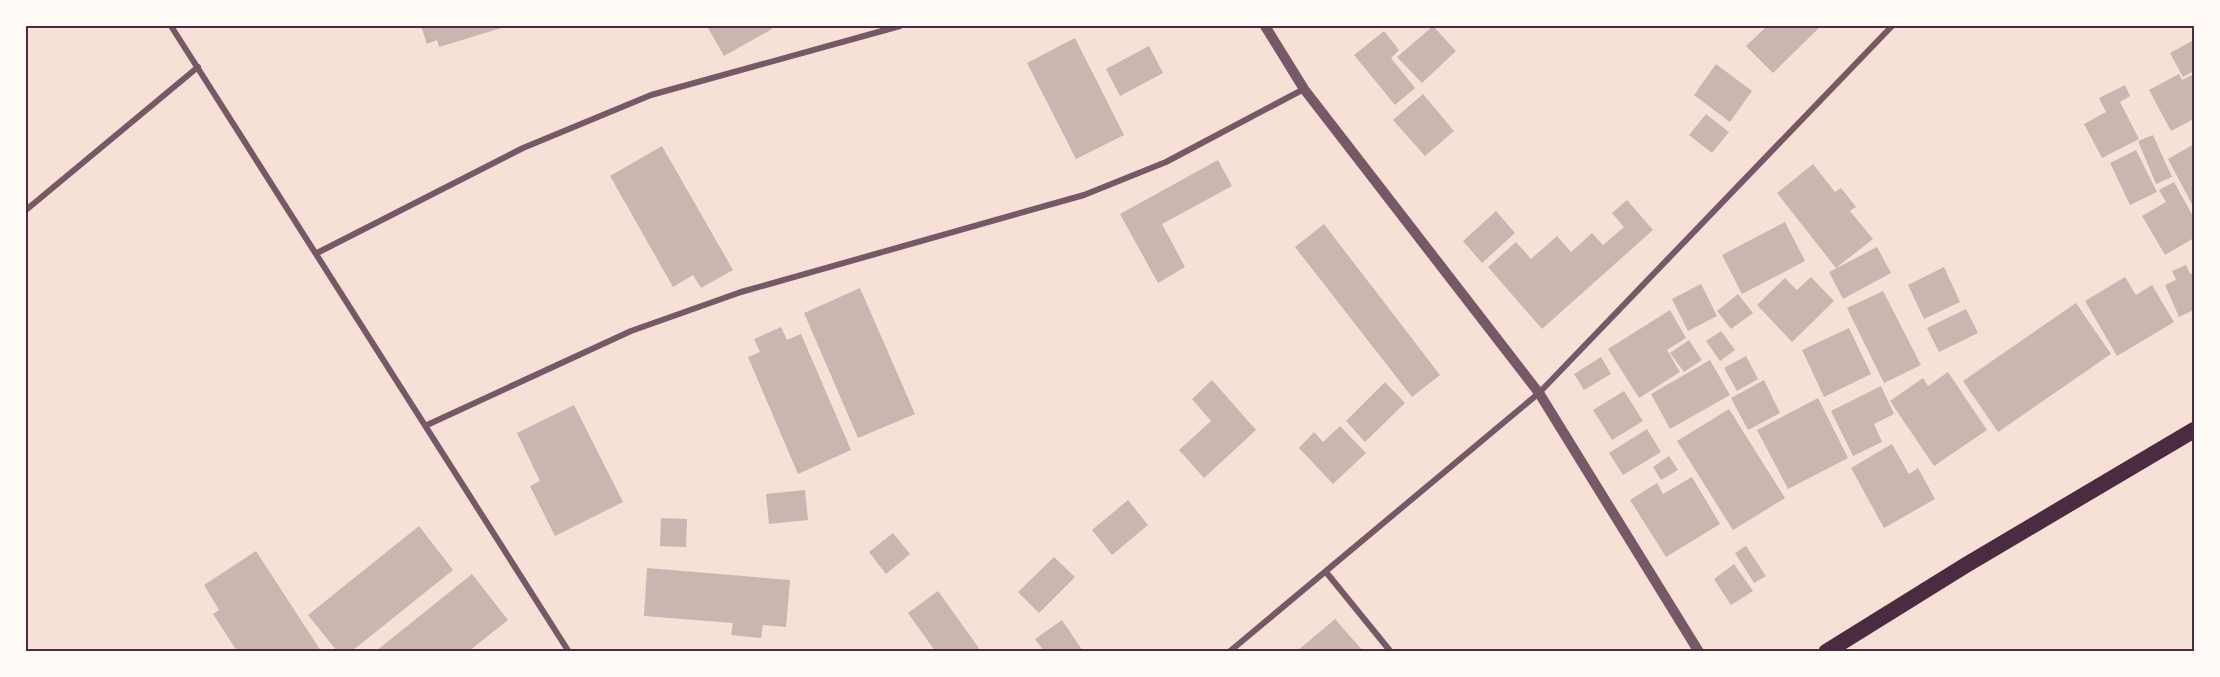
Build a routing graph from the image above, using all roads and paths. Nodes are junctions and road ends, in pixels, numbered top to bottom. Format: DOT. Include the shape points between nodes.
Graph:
graph roads {
  1 [pos="171,26"];
  2 [pos="900,26"];
  3 [pos="1265,26"];
  4 [pos="1892,26"];
  5 [pos="198,67"];
  6 [pos="1304,89"];
  7 [pos="26,210"];
  8 [pos="317,253"];
  9 [pos="1539,393"];
  10 [pos="427,425"];
  11 [pos="2194,430"];
  12 [pos="1326,572"];
  13 [pos="569,651"];
  14 [pos="1229,651"];
  15 [pos="1391,651"];
  16 [pos="1699,651"];
  17 [pos="1826,651"];
  1 -- 5 [label="street"];
  2 -- 8 [label="street" via="651,94 523,148"];
  3 -- 6 [label="street"];
  4 -- 9 [label="street"];
  5 -- 7 [label="street"];
  5 -- 8 [label="street"];
  6 -- 9 [label="street"];
  6 -- 10 [label="street" via="1166,162 1084,195 741,292 631,331"];
  8 -- 10 [label="street"];
  9 -- 12 [label="street"];
  9 -- 16 [label="street"];
  10 -- 13 [label="street"];
  11 -- 17 [label="highway"];
  12 -- 14 [label="street"];
  12 -- 15 [label="street"];
}
